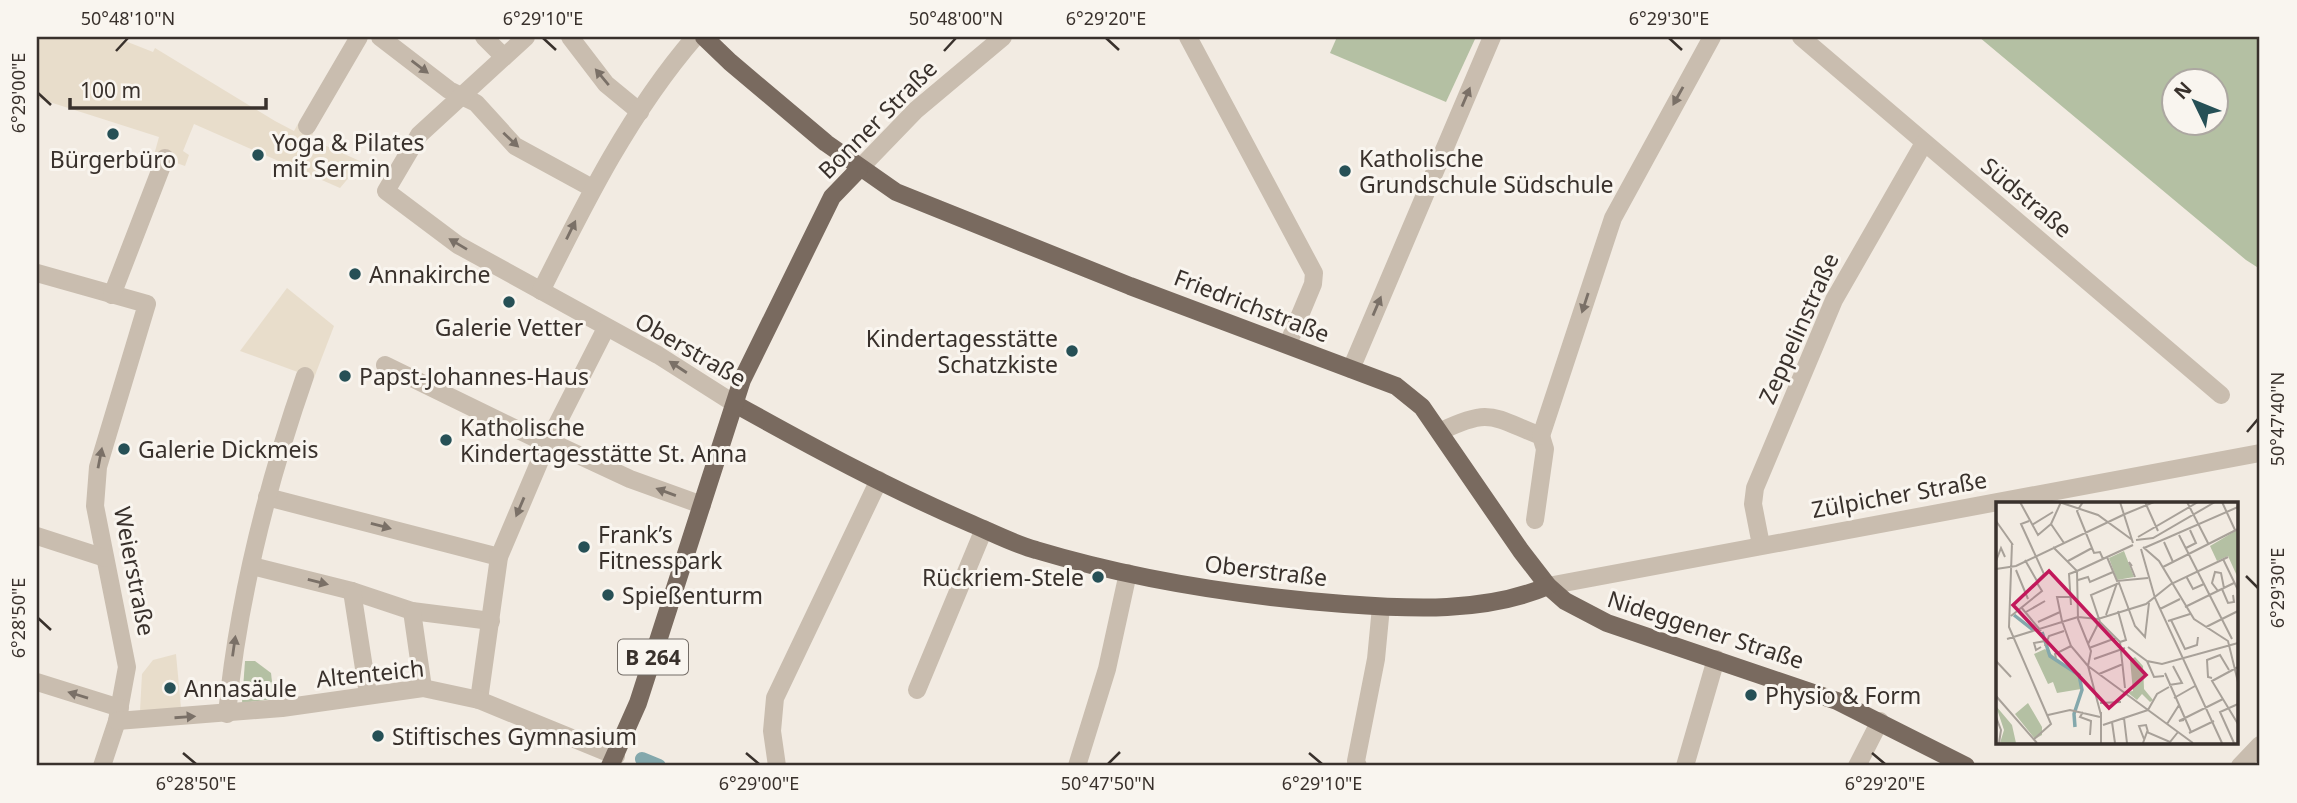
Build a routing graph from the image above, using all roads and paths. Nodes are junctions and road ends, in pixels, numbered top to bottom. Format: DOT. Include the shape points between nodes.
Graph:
graph roads {
  1 [pos="359,37"];
  2 [pos="380,37"];
  3 [pos="484,37"];
  4 [pos="526,37"];
  5 [pos="570,37"];
  6 [pos="695,37"];
  7 [pos="704,37"];
  8 [pos="1003,37"];
  9 [pos="1188,37"];
  10 [pos="1492,37"];
  11 [pos="1712,37"];
  12 [pos="1801,37"];
  13 [pos="505,57"];
  14 [pos="460,96"];
  15 [pos="640,112"];
  16 [pos="307,126"];
  17 [pos="1924,143"];
  18 [pos="165,158"];
  19 [pos="859,169"];
  20 [pos="592,188"];
  21 [pos="37,273"];
  22 [pos="541,291"];
  23 [pos="112,295"];
  24 [pos="606,328"];
  25 [pos="1289,344"];
  26 [pos="385,365"];
  27 [pos="1350,369"];
  28 [pos="305,376"];
  29 [pos="2221,396"];
  30 [pos="735,404"];
  31 [pos="1441,432"];
  32 [pos="1541,436"];
  33 [pos="547,444"];
  34 [pos="2260,453"];
  35 [pos="879,480"];
  36 [pos="267,496"];
  37 [pos="702,505"];
  38 [pos="1535,520"];
  39 [pos="984,529"];
  40 [pos="37,536"];
  41 [pos="1762,545"];
  42 [pos="499,557"];
  43 [pos="105,558"];
  44 [pos="252,566"];
  45 [pos="1128,573"];
  46 [pos="1548,586"];
  47 [pos="352,591"];
  48 [pos="1381,607"];
  49 [pos="412,611"];
  50 [pos="491,621"];
  51 [pos="1716,659"];
  52 [pos="37,682"];
  53 [pos="423,688"];
  54 [pos="917,690"];
  55 [pos="368,694"];
  56 [pos="479,700"];
  57 [pos="227,714"];
  58 [pos="119,715"];
  59 [pos="1880,721"];
  60 [pos="2260,745"];
  61 [pos="613,761"];
  62 [pos="102,766"];
  63 [pos="777,766"];
  64 [pos="1077,766"];
  65 [pos="1358,766"];
  66 [pos="1685,766"];
  67 [pos="1857,766"];
  68 [pos="1966,766"];
  69 [pos="2241,766"];
  1 -- 16 [label="street"];
  2 -- 14 [label="street, one-way"];
  3 -- 13 [label="street"];
  4 -- 13 [label="street"];
  15 -- 5 [label="street, one-way" via="607,84"];
  6 -- 15 [label="street"];
  7 -- 19 [label="main road, Friedrichstraße"];
  8 -- 19 [label="street, Bonner Straße" via="916,110"];
  9 -- 25 [label="street" via="1314,273"];
  27 -- 10 [label="street, one-way"];
  11 -- 32 [label="street, one-way" via="1613,218"];
  12 -- 17 [label="street, Südstraße"];
  13 -- 14 [label="street"];
  14 -- 20 [label="street, one-way" via="476,103 515,146"];
  22 -- 14 [label="street, Oberstraße, one-way" via="458,245 386,191 419,135"];
  15 -- 20 [label="street"];
  17 -- 29 [label="street, Südstraße"];
  17 -- 41 [label="street, Zeppelinstraße" via="1834,299 1755,488 1753,504"];
  18 -- 23 [label="street"];
  19 -- 25 [label="main road, Friedrichstraße" via="896,192 967,222"];
  19 -- 30 [label="main road, Bonner Straße / B 264" via="832,197"];
  22 -- 20 [label="street, one-way"];
  21 -- 23 [label="street"];
  22 -- 24 [label="street, Oberstraße"];
  43 -- 23 [label="street, Weierstraße, one-way" via="96,506 98,467 146,304"];
  30 -- 24 [label="street, Oberstraße, one-way" via="659,355"];
  24 -- 33 [label="street"];
  25 -- 27 [label="main road, Friedrichstraße"];
  26 -- 33 [label="street"];
  27 -- 31 [label="main road, Friedrichstraße" via="1412,395"];
  28 -- 36 [label="street"];
  30 -- 35 [label="main road, Oberstraße"];
  30 -- 37 [label="main road, B 264"];
  31 -- 32 [label="street" via="1473,415 1488,415"];
  31 -- 46 [label="main road, Friedrichstraße"];
  32 -- 38 [label="street" via="1545,449"];
  37 -- 33 [label="street, one-way"];
  33 -- 42 [label="street, one-way"];
  34 -- 41 [label="street, Zülpicher Straße"];
  35 -- 39 [label="main road, Oberstraße"];
  35 -- 63 [label="street" via="775,698 772,731"];
  36 -- 42 [label="street, one-way"];
  36 -- 44 [label="street"];
  37 -- 61 [label="main road, B 264" via="638,703"];
  39 -- 45 [label="main road, Oberstraße" via="1033,550"];
  39 -- 54 [label="street"];
  40 -- 43 [label="street"];
  41 -- 46 [label="street, Zülpicher Straße"];
  42 -- 50 [label="street"];
  43 -- 58 [label="street, Weierstraße" via="127,667"];
  44 -- 47 [label="street, one-way"];
  57 -- 44 [label="street, one-way" via="235,637"];
  45 -- 48 [label="main road, Oberstraße" via="1254,597"];
  45 -- 64 [label="street" via="1107,669"];
  46 -- 48 [label="main road, Oberstraße" via="1516,598 1476,604"];
  46 -- 51 [label="main road, Nideggener Straße" via="1590,616"];
  47 -- 49 [label="street"];
  47 -- 55 [label="street"];
  48 -- 65 [label="street"];
  49 -- 50 [label="street"];
  49 -- 53 [label="street"];
  50 -- 56 [label="street"];
  51 -- 59 [label="main road, Nideggener Straße" via="1811,690"];
  51 -- 66 [label="street"];
  58 -- 52 [label="street, one-way"];
  53 -- 55 [label="street, Altenteich"];
  53 -- 56 [label="street, Altenteich"];
  55 -- 57 [label="street, Altenteich"];
  56 -- 61 [label="street, Altenteich"];
  58 -- 57 [label="street, Altenteich, one-way"];
  58 -- 62 [label="street, Weierstraße"];
  59 -- 67 [label="street"];
  59 -- 68 [label="main road, Nideggener Straße"];
  60 -- 69 [label="street"];
}
